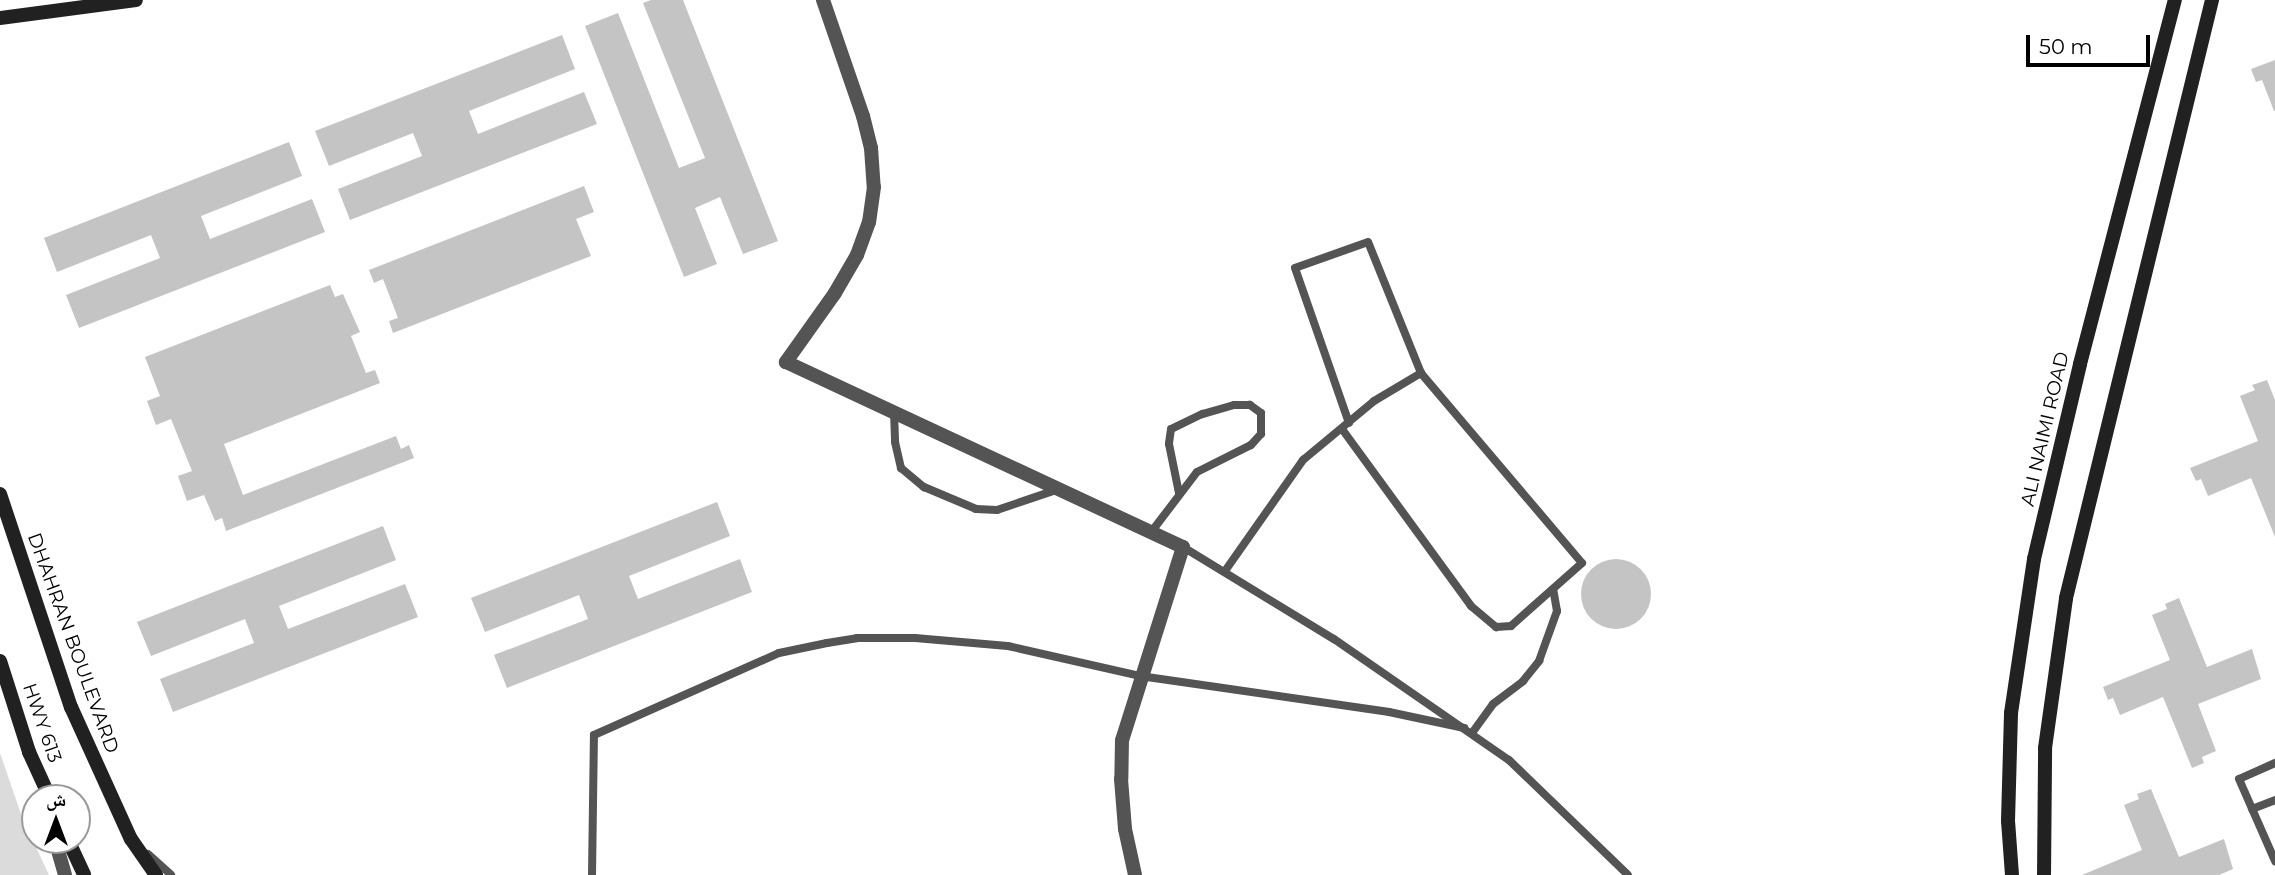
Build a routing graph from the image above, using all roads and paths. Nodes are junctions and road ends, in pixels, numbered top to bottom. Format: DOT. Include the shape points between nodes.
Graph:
graph roads {
  1 [pos="136,0"];
  2 [pos="823,0"];
  3 [pos="2175,0"];
  4 [pos="2211,0"];
  5 [pos="3,19"];
  6 [pos="1421,373"];
  7 [pos="894,411"];
  8 [pos="1345,426"];
  9 [pos="1059,489"];
  10 [pos="1179,493"];
  11 [pos="0,494"];
  12 [pos="1152,531"];
  13 [pos="1183,547"];
  14 [pos="1225,570"];
  15 [pos="1553,589"];
  16 [pos="0,661"];
  17 [pos="1140,676"];
  18 [pos="1468,730"];
  19 [pos="29,752"];
  20 [pos="2275,763"];
  21 [pos="39,784"];
  22 [pos="44,784"];
  23 [pos="2275,800"];
  24 [pos="2252,810"];
  25 [pos="131,839"];
  26 [pos="59,854"];
  27 [pos="74,854"];
  28 [pos="2275,861"];
  29 [pos="65,875"];
  30 [pos="84,875"];
  31 [pos="156,875"];
  32 [pos="172,875"];
  33 [pos="592,875"];
  34 [pos="1135,875"];
  35 [pos="1628,875"];
  36 [pos="2012,875"];
  37 [pos="2044,875"];
  1 -- 5 [label="main road"];
  2 -- 7 [label="street" via="863,116 874,187 869,222 857,255 786,362"];
  3 -- 36 [label="main road, ALI NAIMI ROAD" via="2034,559 2011,713 2008,809"];
  4 -- 37 [label="main road" via="2066,598 2045,748"];
  6 -- 8 [label="lane" via="1381,395"];
  6 -- 8 [label="lane" via="1368,242 1295,268"];
  6 -- 15 [label="lane" via="1582,563"];
  7 -- 9 [label="street"];
  7 -- 9 [label="lane" via="901,467 924,487 976,509 997,510"];
  8 -- 14 [label="lane" via="1303,460"];
  8 -- 15 [label="lane" via="1471,606 1496,627 1511,626"];
  9 -- 12 [label="street"];
  10 -- 10 [label="lane" via="1196,472 1251,445 1261,434 1261,413 1250,405 1234,405 1171,429 1169,443"];
  10 -- 12 [label="lane"];
  11 -- 25 [label="main road, DHAHRAN BOULEVARD" via="71,707"];
  12 -- 13 [label="street"];
  13 -- 14 [label="lane"];
  13 -- 17 [label="street"];
  14 -- 18 [label="lane"];
  15 -- 18 [label="lane" via="1557,611 1539,661"];
  16 -- 19 [label="main road, HWY 613"];
  17 -- 18 [label="lane" via="1389,712"];
  17 -- 33 [label="lane" via="1007,646 915,638 857,638 779,653 594,734"];
  17 -- 34 [label="street" via="1122,740 1121,779"];
  18 -- 35 [label="lane" via="1509,760"];
  19 -- 21 [label="street"];
  19 -- 22 [label="main road, HWY 613"];
  20 -- 24 [label="lane" via="2239,779"];
  23 -- 24 [label="lane"];
  24 -- 28 [label="lane"];
  25 -- 31 [label="main road, DHAHRAN BOULEVARD"];
  25 -- 32 [label="lane"];
  26 -- 29 [label="street"];
  27 -- 30 [label="main road"];
}
